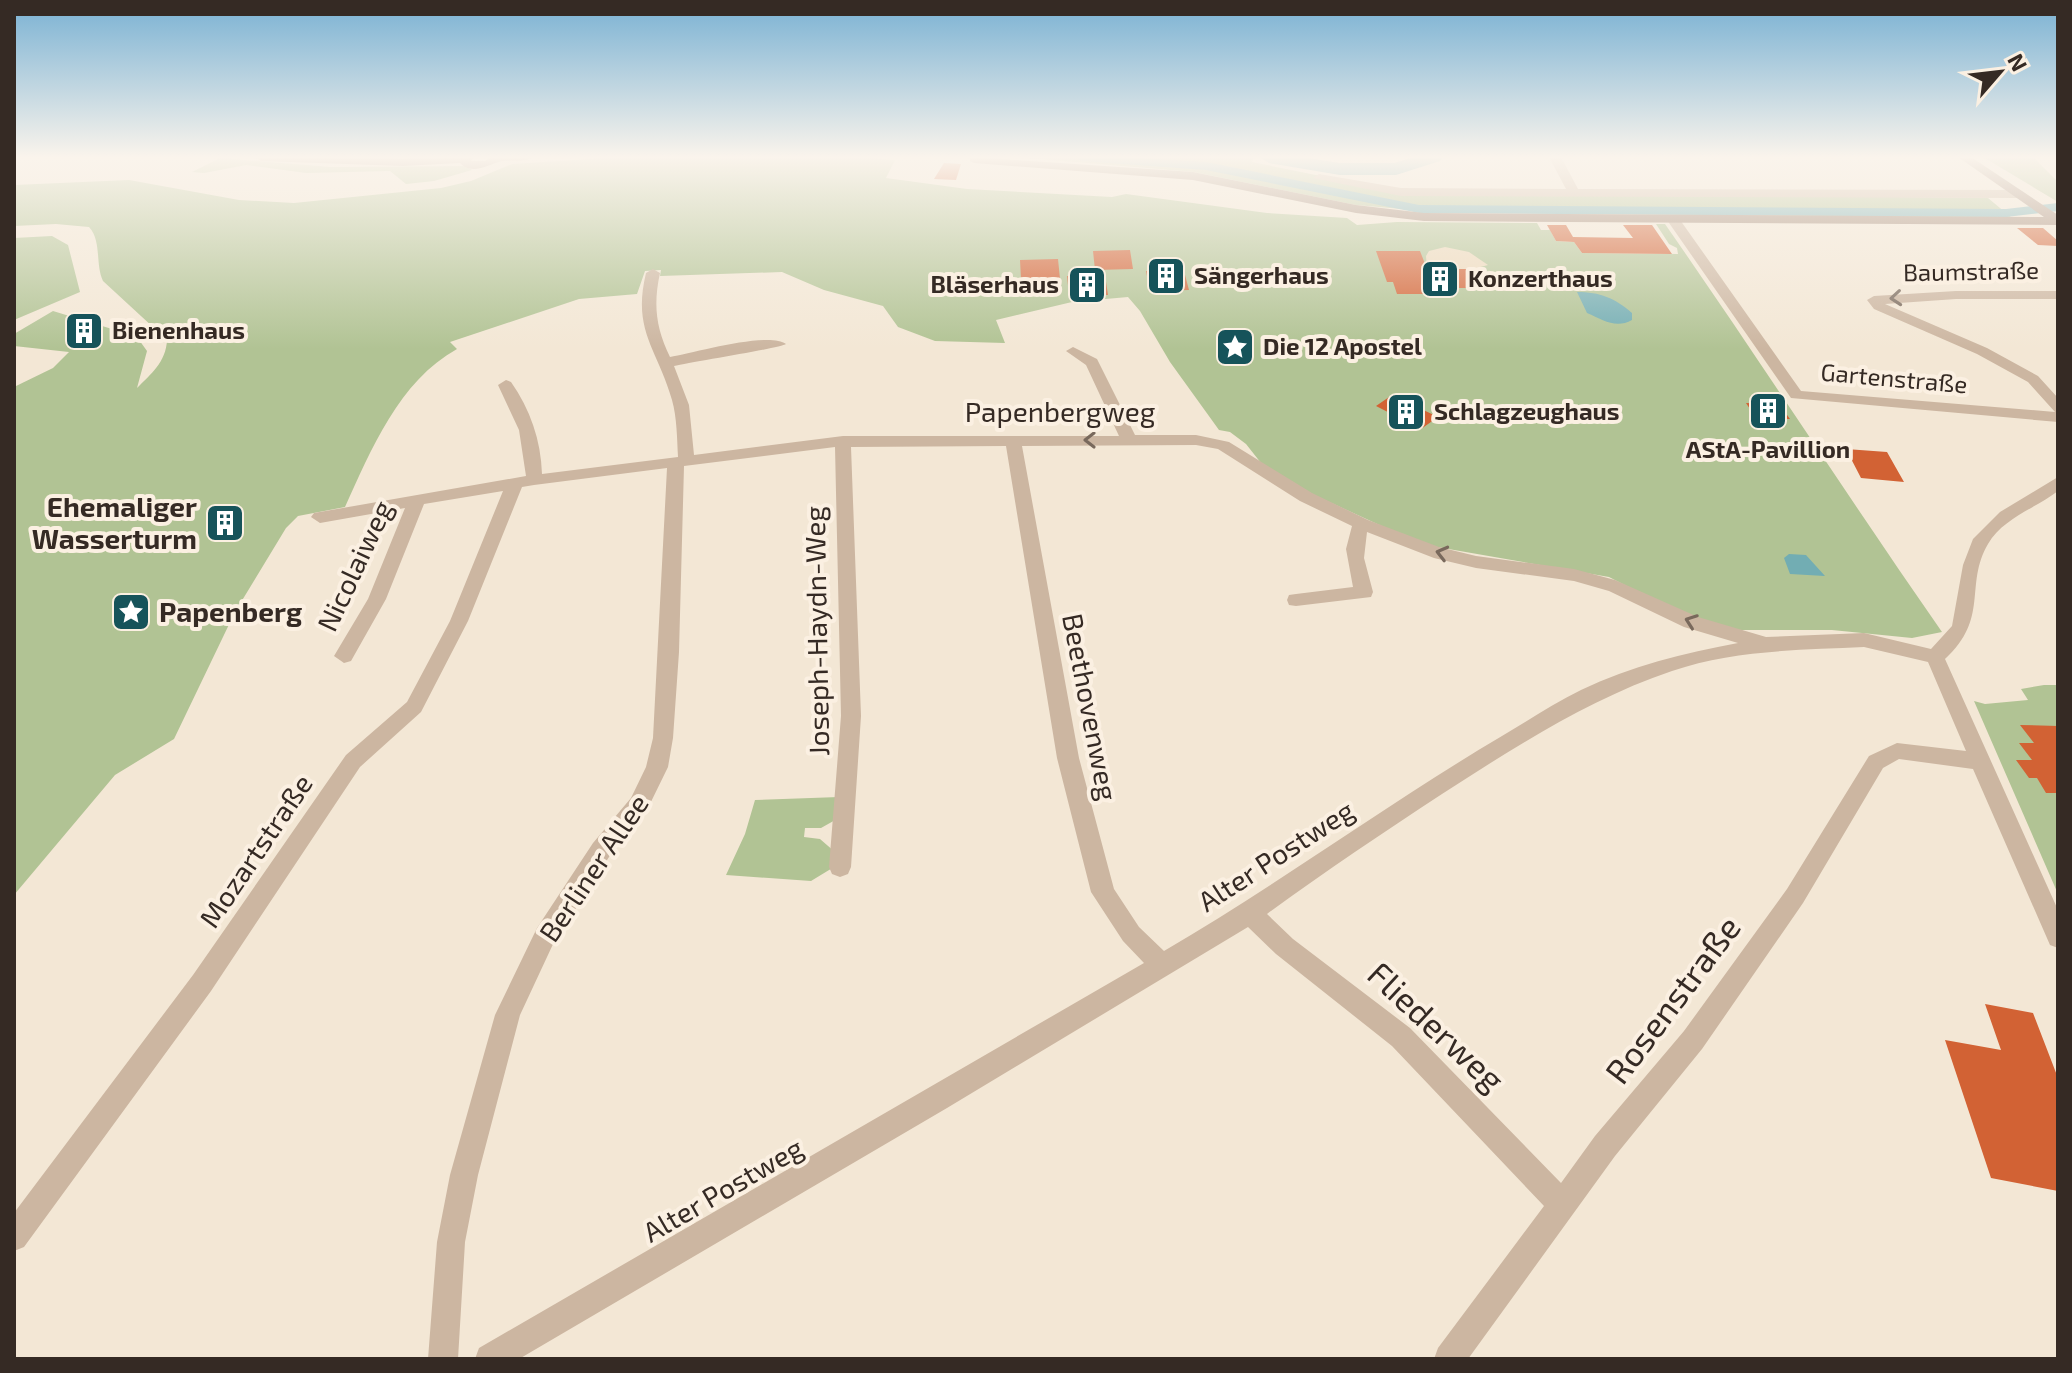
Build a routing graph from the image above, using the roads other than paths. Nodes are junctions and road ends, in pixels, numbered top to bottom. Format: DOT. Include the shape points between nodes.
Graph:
graph roads {
  1 [pos="1674,221"];
  2 [pos="653,273"];
  3 [pos="2057,296"];
  4 [pos="779,344"];
  5 [pos="1073,351"];
  6 [pos="665,363"];
  7 [pos="2058,376"];
  8 [pos="2033,379"];
  9 [pos="506,385"];
  10 [pos="2058,408"];
  11 [pos="2058,417"];
  12 [pos="1013,440"];
  13 [pos="1129,440"];
  14 [pos="843,441"];
  15 [pos="681,461"];
  16 [pos="524,482"];
  17 [pos="2058,482"];
  18 [pos="417,500"];
  19 [pos="320,517"];
  20 [pos="1362,524"];
  21 [pos="1296,600"];
  22 [pos="1766,644"];
  23 [pos="344,656"];
  24 [pos="1935,657"];
  25 [pos="1980,761"];
  26 [pos="840,867"];
  27 [pos="1250,913"];
  28 [pos="2058,937"];
  29 [pos="1161,965"];
  30 [pos="1562,1204"];
  31 [pos="14,1237"];
  32 [pos="443,1359"];
  33 [pos="490,1359"];
  34 [pos="1449,1359"];
  1 -- 11 [label="street, Gartenstraße" via="1796,395"];
  2 -- 6 [label="street, Berliner Allee" via="646,294 647,322"];
  3 -- 8 [label="street, Baumstraße, one-way" via="1874,300"];
  4 -- 6 [label="street"];
  5 -- 13 [label="street" via="1092,362"];
  6 -- 15 [label="street, Berliner Allee" via="679,398"];
  7 -- 8 [label="street"];
  8 -- 10 [label="street, Baumstraße"];
  9 -- 16 [label="street" via="530,442"];
  13 -- 12 [label="street, Papenbergweg, one-way"];
  12 -- 14 [label="street, Papenbergweg"];
  12 -- 29 [label="street, Beethovenweg" via="1068,758 1103,892 1131,934"];
  13 -- 20 [label="street, Papenbergweg" via="1223,445 1306,497"];
  14 -- 15 [label="street, Papenbergweg"];
  14 -- 26 [label="street, Joseph-Haydn-Weg" via="851,716"];
  15 -- 16 [label="street, Papenbergweg"];
  15 -- 32 [label="street, Berliner Allee" via="657,767 639,804 601,850 545,935 508,1015 464,1175"];
  16 -- 18 [label="street, Papenbergweg"];
  16 -- 31 [label="street, Mozartstraße" via="414,707 353,761 202,983"];
  17 -- 24 [label="street" via="1999,520 1978,544 1961,625"];
  18 -- 19 [label="street, Papenbergweg"];
  18 -- 23 [label="street, Nicolaiweg" via="377,599"];
  20 -- 21 [label="street" via="1354,556 1364,592"];
  22 -- 20 [label="street, Papenbergweg, one-way" via="1691,622 1615,586 1434,552"];
  22 -- 24 [label="street, Alter Postweg" via="1864,640"];
  22 -- 27 [label="street, Alter Postweg" via="1671,663 1588,695 1464,769"];
  24 -- 25 [label="street"];
  25 -- 28 [label="street"];
  25 -- 30 [label="street, Rosenstraße" via="1897,751 1876,762 1795,896 1693,1040"];
  27 -- 29 [label="street, Alter Postweg"];
  27 -- 30 [label="street, Fliederweg" via="1400,1036"];
  29 -- 33 [label="street, Alter Postweg"];
  30 -- 34 [label="street, Rosenstraße"];
}
